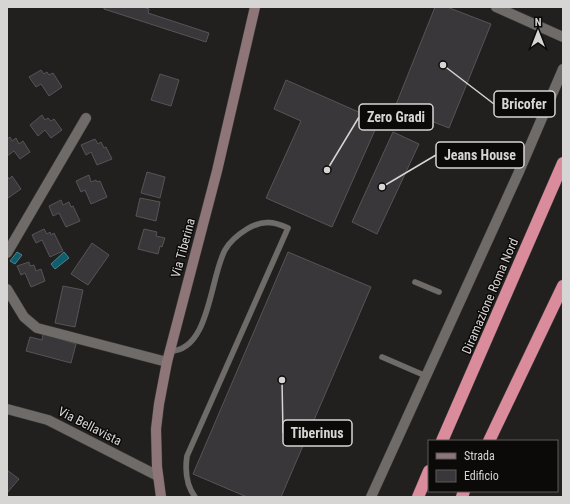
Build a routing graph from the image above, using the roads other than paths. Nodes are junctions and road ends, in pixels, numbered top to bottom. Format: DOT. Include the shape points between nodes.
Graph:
graph roads {
  1 [pos="255,7"];
  2 [pos="496,7"];
  3 [pos="563,37"];
  4 [pos="563,68"];
  5 [pos="86,118"];
  6 [pos="563,162"];
  7 [pos="7,253"];
  8 [pos="415,282"];
  9 [pos="563,286"];
  10 [pos="7,289"];
  11 [pos="439,292"];
  12 [pos="170,351"];
  13 [pos="382,357"];
  14 [pos="167,362"];
  15 [pos="426,376"];
  16 [pos="7,409"];
  17 [pos="442,440"];
  18 [pos="488,440"];
  19 [pos="428,473"];
  20 [pos="158,476"];
  21 [pos="161,497"];
  22 [pos="194,497"];
  23 [pos="372,497"];
  24 [pos="418,497"];
  1 -- 12 [label="main road, Via Tiberina" via="217,171"];
  2 -- 3 [label="street"];
  4 -- 15 [label="street" via="515,182"];
  5 -- 7 [label="street"];
  6 -- 17 [label="highway, Diramazione Roma Nord"];
  8 -- 11 [label="lane"];
  9 -- 18 [label="highway"];
  10 -- 14 [label="street" via="24,317 38,328"];
  12 -- 14 [label="main road, Via Tiberina"];
  12 -- 22 [label="lane" via="185,348 198,334 220,264 230,243 247,229 262,223 276,223 288,228 187,456 186,477"];
  13 -- 15 [label="lane"];
  14 -- 20 [label="main road, Via Tiberina" via="156,430"];
  15 -- 23 [label="street"];
  16 -- 20 [label="street, Via Bellavista" via="48,420"];
  19 -- 24 [label="highway"];
  20 -- 21 [label="main road, Via Tiberina"];
}
